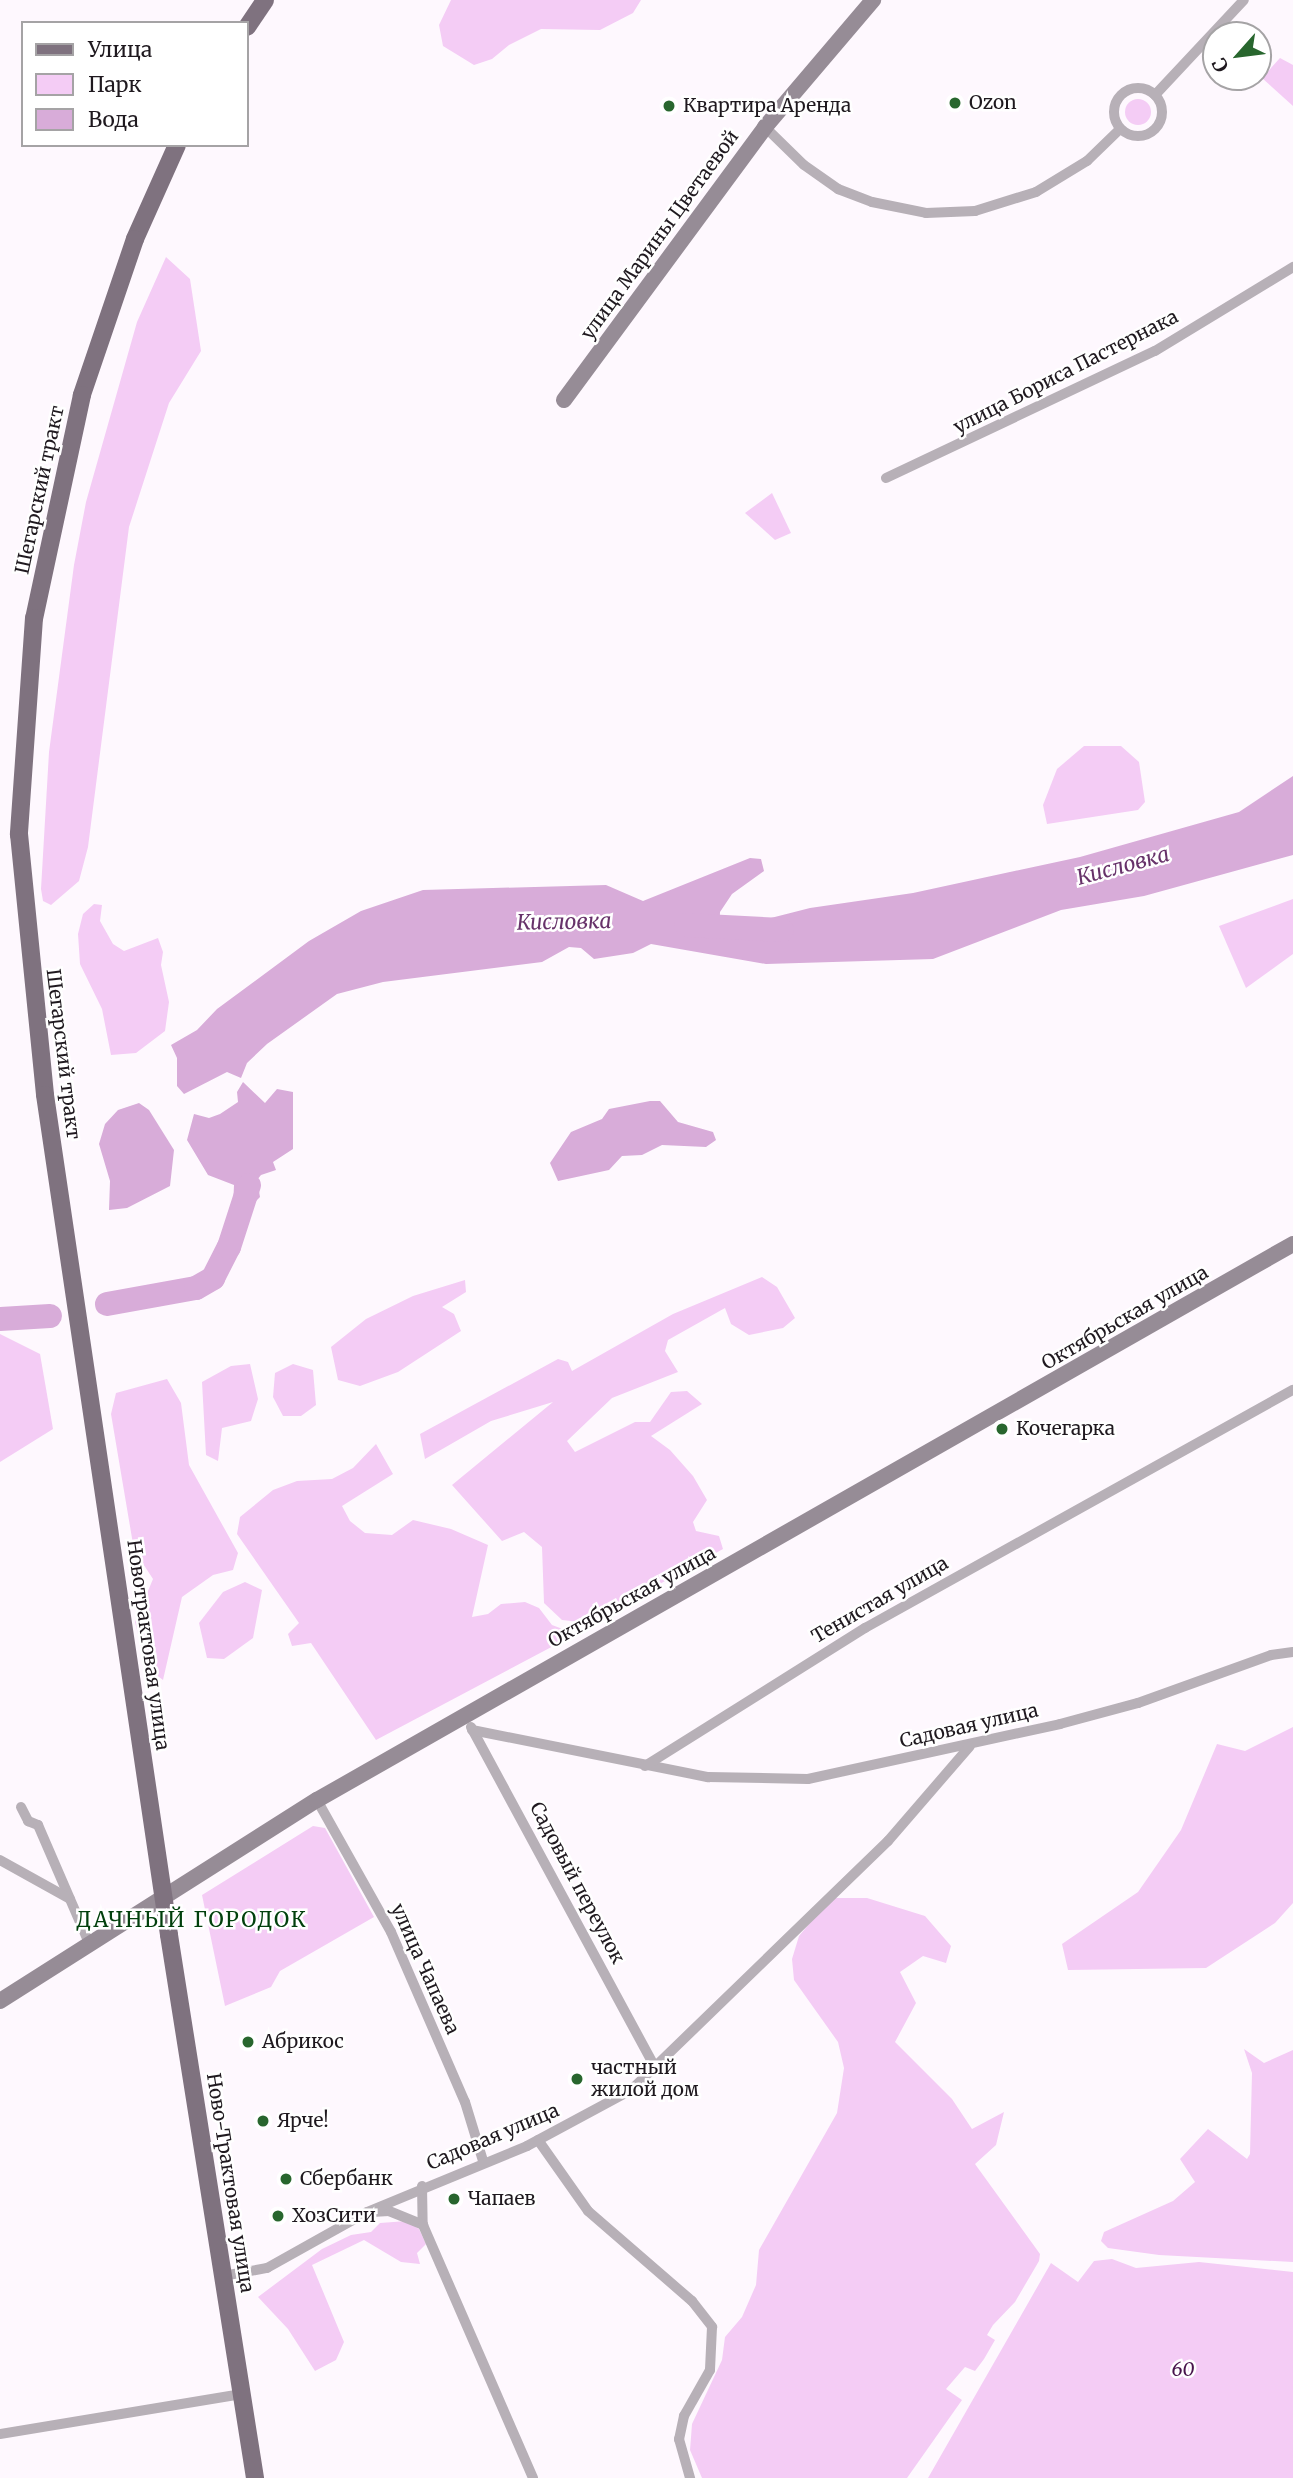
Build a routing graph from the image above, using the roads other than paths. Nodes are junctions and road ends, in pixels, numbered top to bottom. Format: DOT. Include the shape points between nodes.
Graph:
graph roads {
  1 [pos="265,0"];
  2 [pos="873,0"];
  3 [pos="1244,0"];
  4 [pos="248,26"];
  5 [pos="1155,95"];
  6 [pos="765,127"];
  7 [pos="1120,129"];
  8 [pos="176,147"];
  9 [pos="1293,267"];
  10 [pos="564,400"];
  11 [pos="886,478"];
  12 [pos="1293,1244"];
  13 [pos="1293,1390"];
  14 [pos="92,1401"];
  15 [pos="1293,1652"];
  16 [pos="468,1723"];
  17 [pos="970,1745"];
  18 [pos="645,1766"];
  19 [pos="317,1800"];
  20 [pos="21,1807"];
  21 [pos="0,1860"];
  22 [pos="163,1894"];
  23 [pos="70,1899"];
  24 [pos="89,1943"];
  25 [pos="0,2001"];
  26 [pos="656,2069"];
  27 [pos="538,2140"];
  28 [pos="482,2161"];
  29 [pos="422,2186"];
  30 [pos="367,2212"];
  31 [pos="423,2225"];
  32 [pos="223,2276"];
  33 [pos="242,2394"];
  34 [pos="0,2434"];
  35 [pos="256,2478"];
  36 [pos="533,2478"];
  37 [pos="690,2478"];
  1 -- 4 [label="main road"];
  2 -- 6 [label="street, улица Марины Цветаевой"];
  3 -- 5 [label="street"];
  5 -- 7 [label="street" via="1132,89 1118,98 1114,114"];
  5 -- 7 [label="street" via="1162,109 1154,130 1141,136"];
  6 -- 7 [label="street" via="804,165 838,188 872,202 926,213 975,211 1036,192 1087,161"];
  6 -- 10 [label="street, улица Марины Цветаевой"];
  8 -- 14 [label="main road, Шегарский тракт" via="135,239 84,386 34,618 20,821 33,995"];
  9 -- 11 [label="street, улица Бориса Пастернака" via="1155,351"];
  12 -- 16 [label="street, Октябрьская улица"];
  13 -- 18 [label="street, Тенистая улица" via="865,1628"];
  14 -- 22 [label="main road, Новотрактовая улица"];
  15 -- 17 [label="street, Садовая улица" via="1214,1673 1138,1703"];
  16 -- 18 [label="street"];
  16 -- 19 [label="street, Октябрьская улица"];
  16 -- 26 [label="street, Садовый переулок"];
  17 -- 18 [label="street, Садовая улица" via="808,1779 721,1778"];
  17 -- 26 [label="street, Садовая улица" via="888,1841 833,1890"];
  19 -- 22 [label="street, Октябрьская улица"];
  19 -- 28 [label="street, улица Чапаева" via="391,1932 465,2102"];
  20 -- 23 [label="street" via="28,1821 38,1825"];
  21 -- 23 [label="street"];
  22 -- 24 [label="street, Октябрьская улица"];
  22 -- 32 [label="main road, Ново-Трактовая улица"];
  23 -- 24 [label="street"];
  24 -- 25 [label="street, Октябрьская улица"];
  26 -- 27 [label="street, Садовая улица" via="600,2109"];
  27 -- 28 [label="street, Садовая улица"];
  27 -- 37 [label="street" via="588,2211 692,2301 712,2327 710,2370 684,2416 679,2439"];
  28 -- 29 [label="street, Садовая улица"];
  29 -- 30 [label="street, Садовая улица"];
  29 -- 31 [label="street"];
  30 -- 31 [label="street" via="389,2211"];
  30 -- 32 [label="street, Садовая улица" via="267,2267"];
  31 -- 36 [label="street"];
  32 -- 33 [label="main road, Ново-Трактовая улица"];
  33 -- 34 [label="street"];
  33 -- 35 [label="main road, Ново-Трактовая улица"];
}
